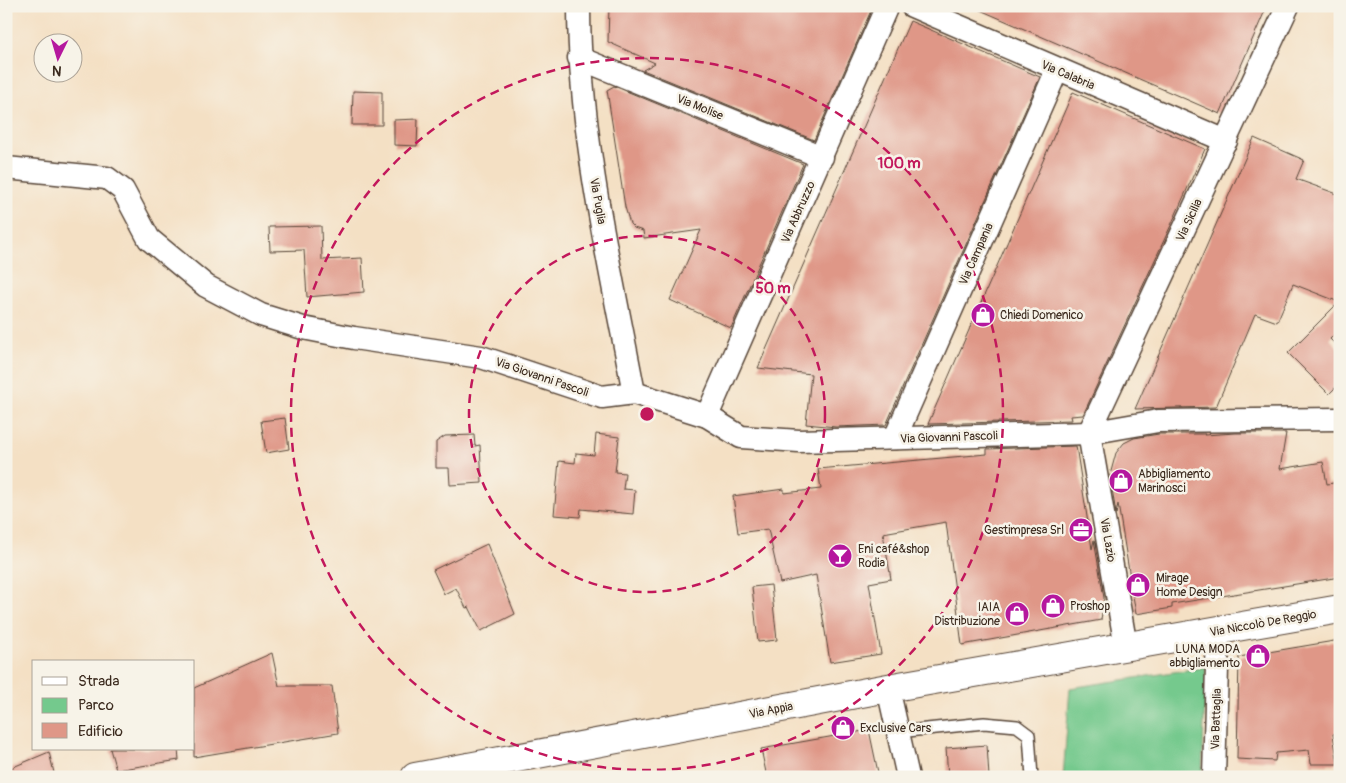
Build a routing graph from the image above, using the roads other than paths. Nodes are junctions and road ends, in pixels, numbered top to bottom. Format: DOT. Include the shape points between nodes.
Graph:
graph roads {
  1 [pos="579,6"];
  2 [pos="887,6"];
  3 [pos="912,6"];
  4 [pos="1288,6"];
  5 [pos="579,58"];
  6 [pos="1057,70"];
  7 [pos="1226,141"];
  8 [pos="822,157"];
  9 [pos="6,168"];
  10 [pos="634,393"];
  11 [pos="707,416"];
  12 [pos="1340,419"];
  13 [pos="1090,433"];
  14 [pos="895,438"];
  15 [pos="1340,609"];
  16 [pos="1218,631"];
  17 [pos="1126,647"];
  18 [pos="888,688"];
  19 [pos="898,732"];
  20 [pos="415,777"];
  21 [pos="908,777"];
  22 [pos="1032,777"];
  23 [pos="1214,777"];
  1 -- 5 [label="street, Via Puglia"];
  2 -- 8 [label="street, Via Abbruzzo"];
  3 -- 6 [label="street, Via Calabria"];
  4 -- 7 [label="street, Via Sicilia"];
  5 -- 8 [label="street, Via Molise"];
  5 -- 10 [label="street, Via Puglia" via="596,192"];
  6 -- 7 [label="street, Via Calabria"];
  6 -- 14 [label="street, Via Campania"];
  7 -- 13 [label="street, Via Sicilia"];
  8 -- 11 [label="street, Via Abbruzzo"];
  9 -- 10 [label="street, Via Giovanni Pascoli" via="107,178 124,190 149,239 206,286 261,315 303,328 481,357 602,397"];
  10 -- 11 [label="street, Via Giovanni Pascoli"];
  11 -- 14 [label="street, Via Giovanni Pascoli" via="741,437 799,441"];
  12 -- 13 [label="street, Via Giovanni Pascoli" via="1158,421"];
  13 -- 14 [label="street, Via Giovanni Pascoli"];
  13 -- 17 [label="street, Via Lazio"];
  15 -- 16 [label="main road, Via Niccolò De Reggio"];
  16 -- 17 [label="main road, Via Niccolò De Reggio"];
  16 -- 23 [label="street, Via Battaglia"];
  17 -- 18 [label="main road, Via Appia"];
  18 -- 19 [label="street"];
  18 -- 20 [label="main road, Via Appia"];
  19 -- 21 [label="street"];
  19 -- 22 [label="lane" via="984,723 1017,726 1029,736"];
}
